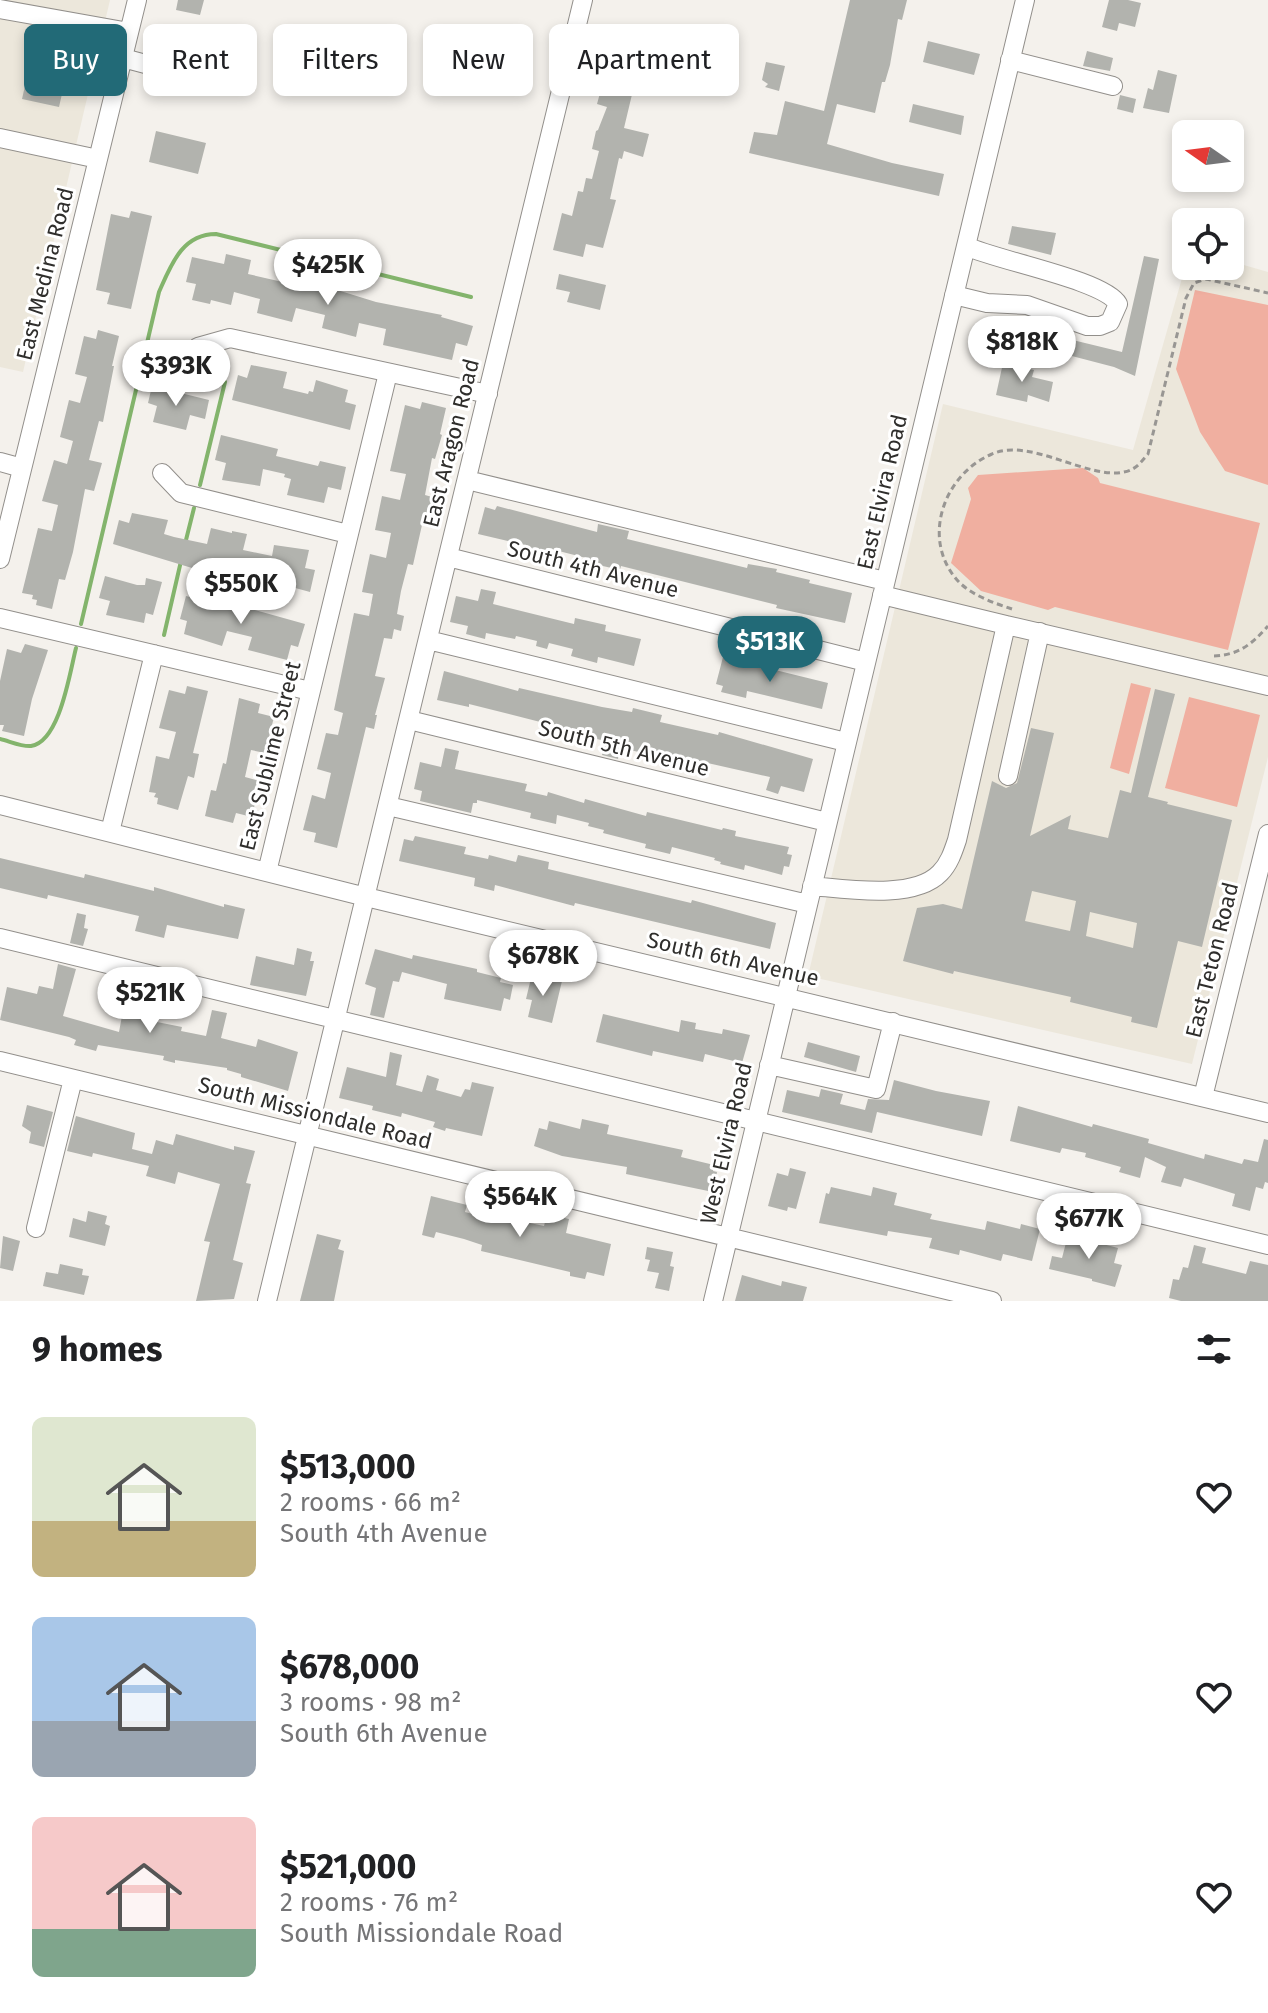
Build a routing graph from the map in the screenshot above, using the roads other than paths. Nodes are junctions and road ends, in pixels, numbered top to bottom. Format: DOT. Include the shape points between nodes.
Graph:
graph roads {
  1 [pos="137,0"];
  2 [pos="583,0"];
  3 [pos="1025,0"];
  4 [pos="0,9"];
  5 [pos="129,32"];
  6 [pos="127,41"];
  7 [pos="1010,60"];
  8 [pos="1113,86"];
  9 [pos="114,96"];
  10 [pos="0,138"];
  11 [pos="98,159"];
  12 [pos="966,246"];
  13 [pos="954,295"];
  14 [pos="198,347"];
  15 [pos="388,373"];
  16 [pos="488,394"];
  17 [pos="0,462"];
  18 [pos="22,468"];
  19 [pos="162,473"];
  20 [pos="467,480"];
  21 [pos="348,534"];
  22 [pos="448,557"];
  23 [pos="0,559"];
  24 [pos="884,588"];
  25 [pos="1012,617"];
  26 [pos="0,618"];
  27 [pos="1040,632"];
  28 [pos="428,640"];
  29 [pos="154,654"];
  30 [pos="866,662"];
  31 [pos="1268,686"];
  32 [pos="310,691"];
  33 [pos="409,720"];
  34 [pos="846,742"];
  35 [pos="1008,776"];
  36 [pos="0,805"];
  37 [pos="388,806"];
  38 [pos="827,822"];
  39 [pos="110,832"];
  40 [pos="1268,834"];
  41 [pos="267,872"];
  42 [pos="810,895"];
  43 [pos="366,897"];
  44 [pos="0,938"];
  45 [pos="786,996"];
  46 [pos="336,1020"];
  47 [pos="893,1022"];
  48 [pos="0,1061"];
  49 [pos="769,1065"];
  50 [pos="73,1079"];
  51 [pos="1203,1097"];
  52 [pos="1268,1113"];
  53 [pos="756,1121"];
  54 [pos="308,1136"];
  55 [pos="36,1228"];
  56 [pos="728,1237"];
  57 [pos="1268,1245"];
  58 [pos="267,1301"];
  59 [pos="713,1301"];
  60 [pos="992,1301"];
  1 -- 5 [label="street, East Medina Road"];
  2 -- 16 [label="street, East Aragon Road"];
  3 -- 7 [label="street, East Elvira Road"];
  4 -- 5 [label="street"];
  5 -- 6 [label="street, East Medina Road"];
  7 -- 8 [label="street"];
  7 -- 12 [label="street, East Elvira Road"];
  9 -- 11 [label="street, East Medina Road"];
  10 -- 11 [label="street"];
  11 -- 18 [label="street, East Medina Road"];
  12 -- 13 [label="street, East Elvira Road"];
  12 -- 13 [label="street" via="1075,280 1113,296 1118,304 1110,322 1087,326 1027,305"];
  13 -- 24 [label="street, East Elvira Road"];
  14 -- 15 [label="street" via="230,338"];
  15 -- 16 [label="street"];
  15 -- 21 [label="street, East Sublime Street"];
  16 -- 20 [label="street, East Aragon Road"];
  17 -- 18 [label="street"];
  18 -- 23 [label="street, East Medina Road"];
  19 -- 21 [label="street" via="181,493"];
  20 -- 22 [label="street, East Aragon Road"];
  20 -- 24 [label="street"];
  21 -- 32 [label="street, East Sublime Street"];
  22 -- 28 [label="street, East Aragon Road"];
  22 -- 30 [label="street, South 4th Avenue"];
  24 -- 25 [label="street"];
  24 -- 30 [label="street, East Elvira Road"];
  25 -- 27 [label="street"];
  25 -- 42 [label="street" via="957,840 942,872 908,889"];
  26 -- 29 [label="street"];
  27 -- 31 [label="street"];
  27 -- 35 [label="street"];
  28 -- 33 [label="street, East Aragon Road"];
  28 -- 34 [label="street"];
  29 -- 32 [label="street"];
  29 -- 39 [label="street"];
  30 -- 34 [label="street, East Elvira Road"];
  32 -- 41 [label="street, East Sublime Street"];
  33 -- 37 [label="street, East Aragon Road"];
  33 -- 38 [label="street, South 5th Avenue"];
  34 -- 38 [label="street, East Elvira Road"];
  36 -- 39 [label="street, South 6th Avenue"];
  37 -- 42 [label="street"];
  37 -- 43 [label="street, East Aragon Road"];
  38 -- 42 [label="street, East Elvira Road"];
  39 -- 41 [label="street, South 6th Avenue"];
  40 -- 51 [label="street, East Teton Road"];
  41 -- 43 [label="street, South 6th Avenue"];
  42 -- 45 [label="street, East Elvira Road"];
  43 -- 45 [label="street, South 6th Avenue"];
  43 -- 46 [label="street, East Aragon Road"];
  44 -- 46 [label="street"];
  45 -- 47 [label="street, South 6th Avenue"];
  45 -- 49 [label="street, West Elvira Road"];
  46 -- 53 [label="street"];
  46 -- 54 [label="street, East Aragon Road"];
  47 -- 49 [label="street" via="876,1089"];
  47 -- 51 [label="street, South 6th Avenue"];
  48 -- 50 [label="street, South Missiondale Road"];
  49 -- 53 [label="street, West Elvira Road"];
  50 -- 54 [label="street, South Missiondale Road"];
  50 -- 55 [label="street"];
  51 -- 52 [label="street, South 6th Avenue"];
  53 -- 56 [label="street, West Elvira Road"];
  53 -- 57 [label="street"];
  54 -- 56 [label="street, South Missiondale Road"];
  54 -- 58 [label="street, East Aragon Road"];
  56 -- 59 [label="street, West Elvira Road"];
  56 -- 60 [label="street, South Missiondale Road"];
}
